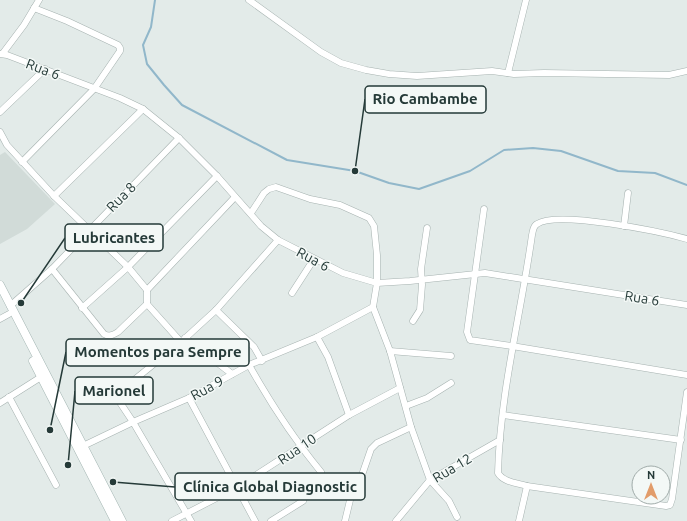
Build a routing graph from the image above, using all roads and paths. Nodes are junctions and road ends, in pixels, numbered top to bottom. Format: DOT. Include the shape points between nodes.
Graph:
graph roads {
  1 [pos="39,0"];
  2 [pos="249,0"];
  3 [pos="526,0"];
  4 [pos="34,8"];
  5 [pos="1,54"];
  6 [pos="45,69"];
  7 [pos="687,71"];
  8 [pos="508,73"];
  9 [pos="94,89"];
  10 [pos="143,109"];
  11 [pos="0,112"];
  12 [pos="0,132"];
  13 [pos="179,138"];
  14 [pos="7,146"];
  15 [pos="0,149"];
  16 [pos="22,162"];
  17 [pos="217,176"];
  18 [pos="628,193"];
  19 [pos="54,196"];
  20 [pos="235,196"];
  21 [pos="484,209"];
  22 [pos="251,213"];
  23 [pos="624,226"];
  24 [pos="427,228"];
  25 [pos="88,230"];
  26 [pos="687,239"];
  27 [pos="278,240"];
  28 [pos="314,259"];
  29 [pos="128,267"];
  30 [pos="52,269"];
  31 [pos="474,274"];
  32 [pos="422,279"];
  33 [pos="526,279"];
  34 [pos="377,282"];
  35 [pos="0,286"];
  36 [pos="148,290"];
  37 [pos="292,292"];
  38 [pos="0,296"];
  39 [pos="147,304"];
  40 [pos="687,305"];
  41 [pos="10,306"];
  42 [pos="373,307"];
  43 [pos="82,308"];
  44 [pos="216,310"];
  45 [pos="9,314"];
  46 [pos="0,319"];
  47 [pos="413,321"];
  48 [pos="317,336"];
  49 [pos="183,340"];
  50 [pos="512,346"];
  51 [pos="390,351"];
  52 [pos="451,356"];
  53 [pos="262,361"];
  54 [pos="249,365"];
  55 [pos="232,374"];
  56 [pos="687,375"];
  57 [pos="41,377"];
  58 [pos="451,383"];
  59 [pos="400,388"];
  60 [pos="687,392"];
  61 [pos="9,397"];
  62 [pos="189,398"];
  63 [pos="0,403"];
  64 [pos="406,406"];
  65 [pos="349,415"];
  66 [pos="503,415"];
  67 [pos="134,422"];
  68 [pos="411,427"];
  69 [pos="500,440"];
  70 [pos="681,440"];
  71 [pos="83,446"];
  72 [pos="300,446"];
  73 [pos="321,472"];
  74 [pos="430,480"];
  75 [pos="56,485"];
  76 [pos="527,486"];
  77 [pos="236,488"];
  78 [pos="303,500"];
  79 [pos="186,513"];
  80 [pos="457,517"];
  81 [pos="115,521"];
  82 [pos="122,521"];
  83 [pos="172,521"];
  84 [pos="191,521"];
  85 [pos="255,521"];
  86 [pos="271,521"];
  87 [pos="345,521"];
  88 [pos="396,521"];
  89 [pos="519,521"];
  1 -- 4 [label="street"];
  2 -- 8 [label="street" via="321,52 366,70 417,76 484,71"];
  3 -- 8 [label="street"];
  4 -- 5 [label="street"];
  4 -- 9 [label="street" via="73,23 120,48 120,52"];
  5 -- 6 [label="street, Rua 6"];
  6 -- 9 [label="street, Rua 6"];
  6 -- 11 [label="street"];
  7 -- 8 [label="street" via="669,75"];
  9 -- 10 [label="street, Rua 6"];
  9 -- 16 [label="street"];
  10 -- 13 [label="street, Rua 6"];
  10 -- 19 [label="street"];
  12 -- 14 [label="street"];
  13 -- 17 [label="street, Rua 6"];
  13 -- 25 [label="street, Rua 8"];
  14 -- 15 [label="street"];
  14 -- 16 [label="street"];
  16 -- 19 [label="street"];
  17 -- 20 [label="street, Rua 6"];
  17 -- 29 [label="street"];
  18 -- 23 [label="street"];
  19 -- 25 [label="street"];
  20 -- 22 [label="street, Rua 6"];
  20 -- 36 [label="street"];
  21 -- 31 [label="street"];
  22 -- 27 [label="street, Rua 6"];
  22 -- 34 [label="street" via="264,193 276,187 310,199 340,205 369,218 375,232"];
  23 -- 26 [label="street"];
  23 -- 33 [label="street" via="571,220 553,220 536,224"];
  24 -- 32 [label="street"];
  25 -- 29 [label="street"];
  25 -- 30 [label="street, Rua 8"];
  27 -- 28 [label="street, Rua 6"];
  27 -- 44 [label="street"];
  28 -- 34 [label="street, Rua 6" via="343,273"];
  28 -- 37 [label="street"];
  29 -- 36 [label="street"];
  29 -- 43 [label="street"];
  30 -- 41 [label="street, Rua 8"];
  30 -- 43 [label="street"];
  31 -- 32 [label="street, Rua 6"];
  31 -- 33 [label="street, Rua 6" via="485,273"];
  31 -- 50 [label="street" via="466,332 468,337 470,340"];
  32 -- 34 [label="street, Rua 6"];
  32 -- 47 [label="street" via="420,310"];
  33 -- 40 [label="street, Rua 6"];
  33 -- 50 [label="street"];
  34 -- 42 [label="street"];
  35 -- 41 [label="main road"];
  36 -- 39 [label="street"];
  38 -- 45 [label="main road"];
  39 -- 43 [label="street" via="111,336 104,334"];
  39 -- 49 [label="street"];
  41 -- 71 [label="main road"];
  42 -- 48 [label="street, Rua 9"];
  42 -- 51 [label="street"];
  44 -- 49 [label="street"];
  44 -- 53 [label="street" via="254,347"];
  45 -- 46 [label="street"];
  45 -- 57 [label="main road"];
  48 -- 53 [label="street, Rua 9"];
  48 -- 65 [label="street" via="328,357"];
  49 -- 55 [label="street"];
  49 -- 67 [label="street" via="118,393 118,398"];
  50 -- 56 [label="street"];
  50 -- 66 [label="street"];
  51 -- 52 [label="street"];
  51 -- 59 [label="street"];
  53 -- 54 [label="street, Rua 9"];
  54 -- 55 [label="street, Rua 9"];
  54 -- 72 [label="street" via="272,406"];
  55 -- 62 [label="street, Rua 9"];
  57 -- 61 [label="street"];
  57 -- 81 [label="main road"];
  58 -- 64 [label="street" via="427,398"];
  59 -- 64 [label="street"];
  59 -- 65 [label="street, Rua 10"];
  60 -- 70 [label="street"];
  61 -- 63 [label="street"];
  61 -- 75 [label="street"];
  62 -- 67 [label="street, Rua 9"];
  62 -- 77 [label="street"];
  64 -- 68 [label="street"];
  65 -- 72 [label="street, Rua 10"];
  66 -- 69 [label="street"];
  66 -- 70 [label="street"];
  67 -- 71 [label="street, Rua 9"];
  67 -- 79 [label="street"];
  68 -- 74 [label="street"];
  68 -- 87 [label="street" via="377,443 371,449 351,496"];
  69 -- 74 [label="street, Rua 12"];
  69 -- 76 [label="street" via="498,473 506,480"];
  70 -- 76 [label="street" via="670,505"];
  71 -- 82 [label="main road"];
  72 -- 73 [label="street"];
  72 -- 77 [label="street, Rua 10"];
  74 -- 80 [label="street" via="449,501"];
  74 -- 88 [label="street, Rua 12"];
  76 -- 89 [label="street"];
  77 -- 79 [label="street, Rua 10"];
  77 -- 85 [label="street"];
  78 -- 86 [label="street"];
  79 -- 83 [label="street, Rua 10"];
  79 -- 84 [label="street"];
}
